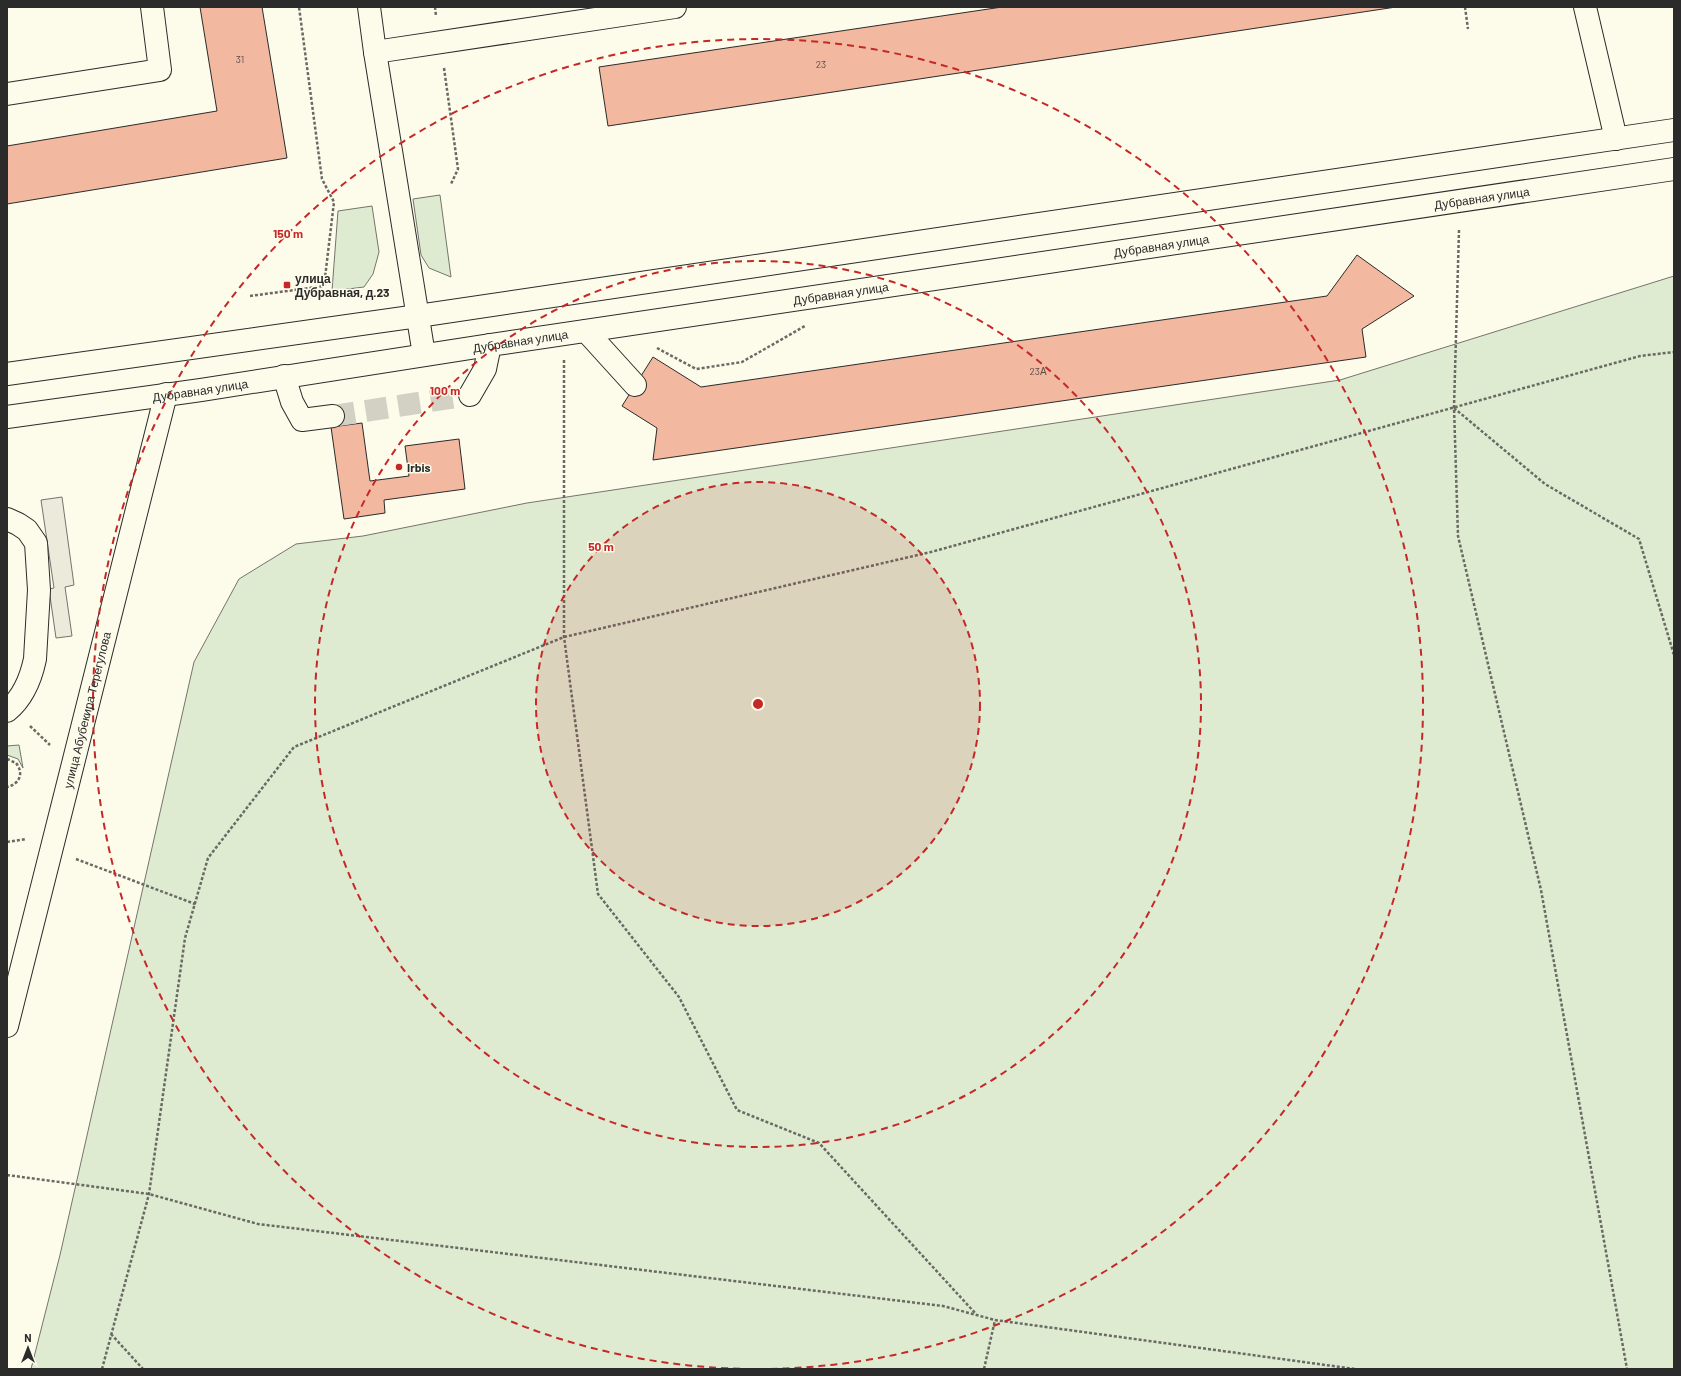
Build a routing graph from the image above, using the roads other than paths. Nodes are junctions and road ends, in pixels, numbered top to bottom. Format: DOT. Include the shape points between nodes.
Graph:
graph roads {
  1 [pos="152,7"];
  2 [pos="368,7"];
  3 [pos="674,7"];
  4 [pos="1585,7"];
  5 [pos="633,10"];
  6 [pos="375,52"];
  7 [pos="7,94"];
  8 [pos="1674,130"];
  9 [pos="1616,139"];
  10 [pos="1674,169"];
  11 [pos="418,316"];
  12 [pos="586,331"];
  13 [pos="490,345"];
  14 [pos="424,355"];
  15 [pos="7,374"];
  16 [pos="284,376"];
  17 [pos="636,385"];
  18 [pos="166,394"];
  19 [pos="470,395"];
  20 [pos="333,416"];
  21 [pos="7,417"];
  22 [pos="7,520"];
  23 [pos="9,709"];
  24 [pos="7,1026"];
  1 -- 7 [label="street" via="160,70"];
  2 -- 6 [label="street"];
  3 -- 5 [label="street"];
  4 -- 9 [label="street"];
  5 -- 6 [label="street"];
  6 -- 11 [label="street"];
  8 -- 9 [label="street"];
  9 -- 11 [label="street"];
  10 -- 12 [label="street, Дубравная улица"];
  11 -- 14 [label="street"];
  11 -- 15 [label="street"];
  12 -- 13 [label="street, Дубравная улица"];
  12 -- 17 [label="street"];
  13 -- 14 [label="street, Дубравная улица"];
  13 -- 19 [label="street" via="485,369"];
  14 -- 16 [label="street, Дубравная улица"];
  16 -- 18 [label="street, Дубравная улица"];
  16 -- 20 [label="street" via="292,402 302,420"];
  18 -- 21 [label="street, Дубравная улица"];
  18 -- 24 [label="street, улица Абубекира Терегулова"];
  22 -- 23 [label="street" via="27,530 36,543 39,570 35,659 23,693"];
}
